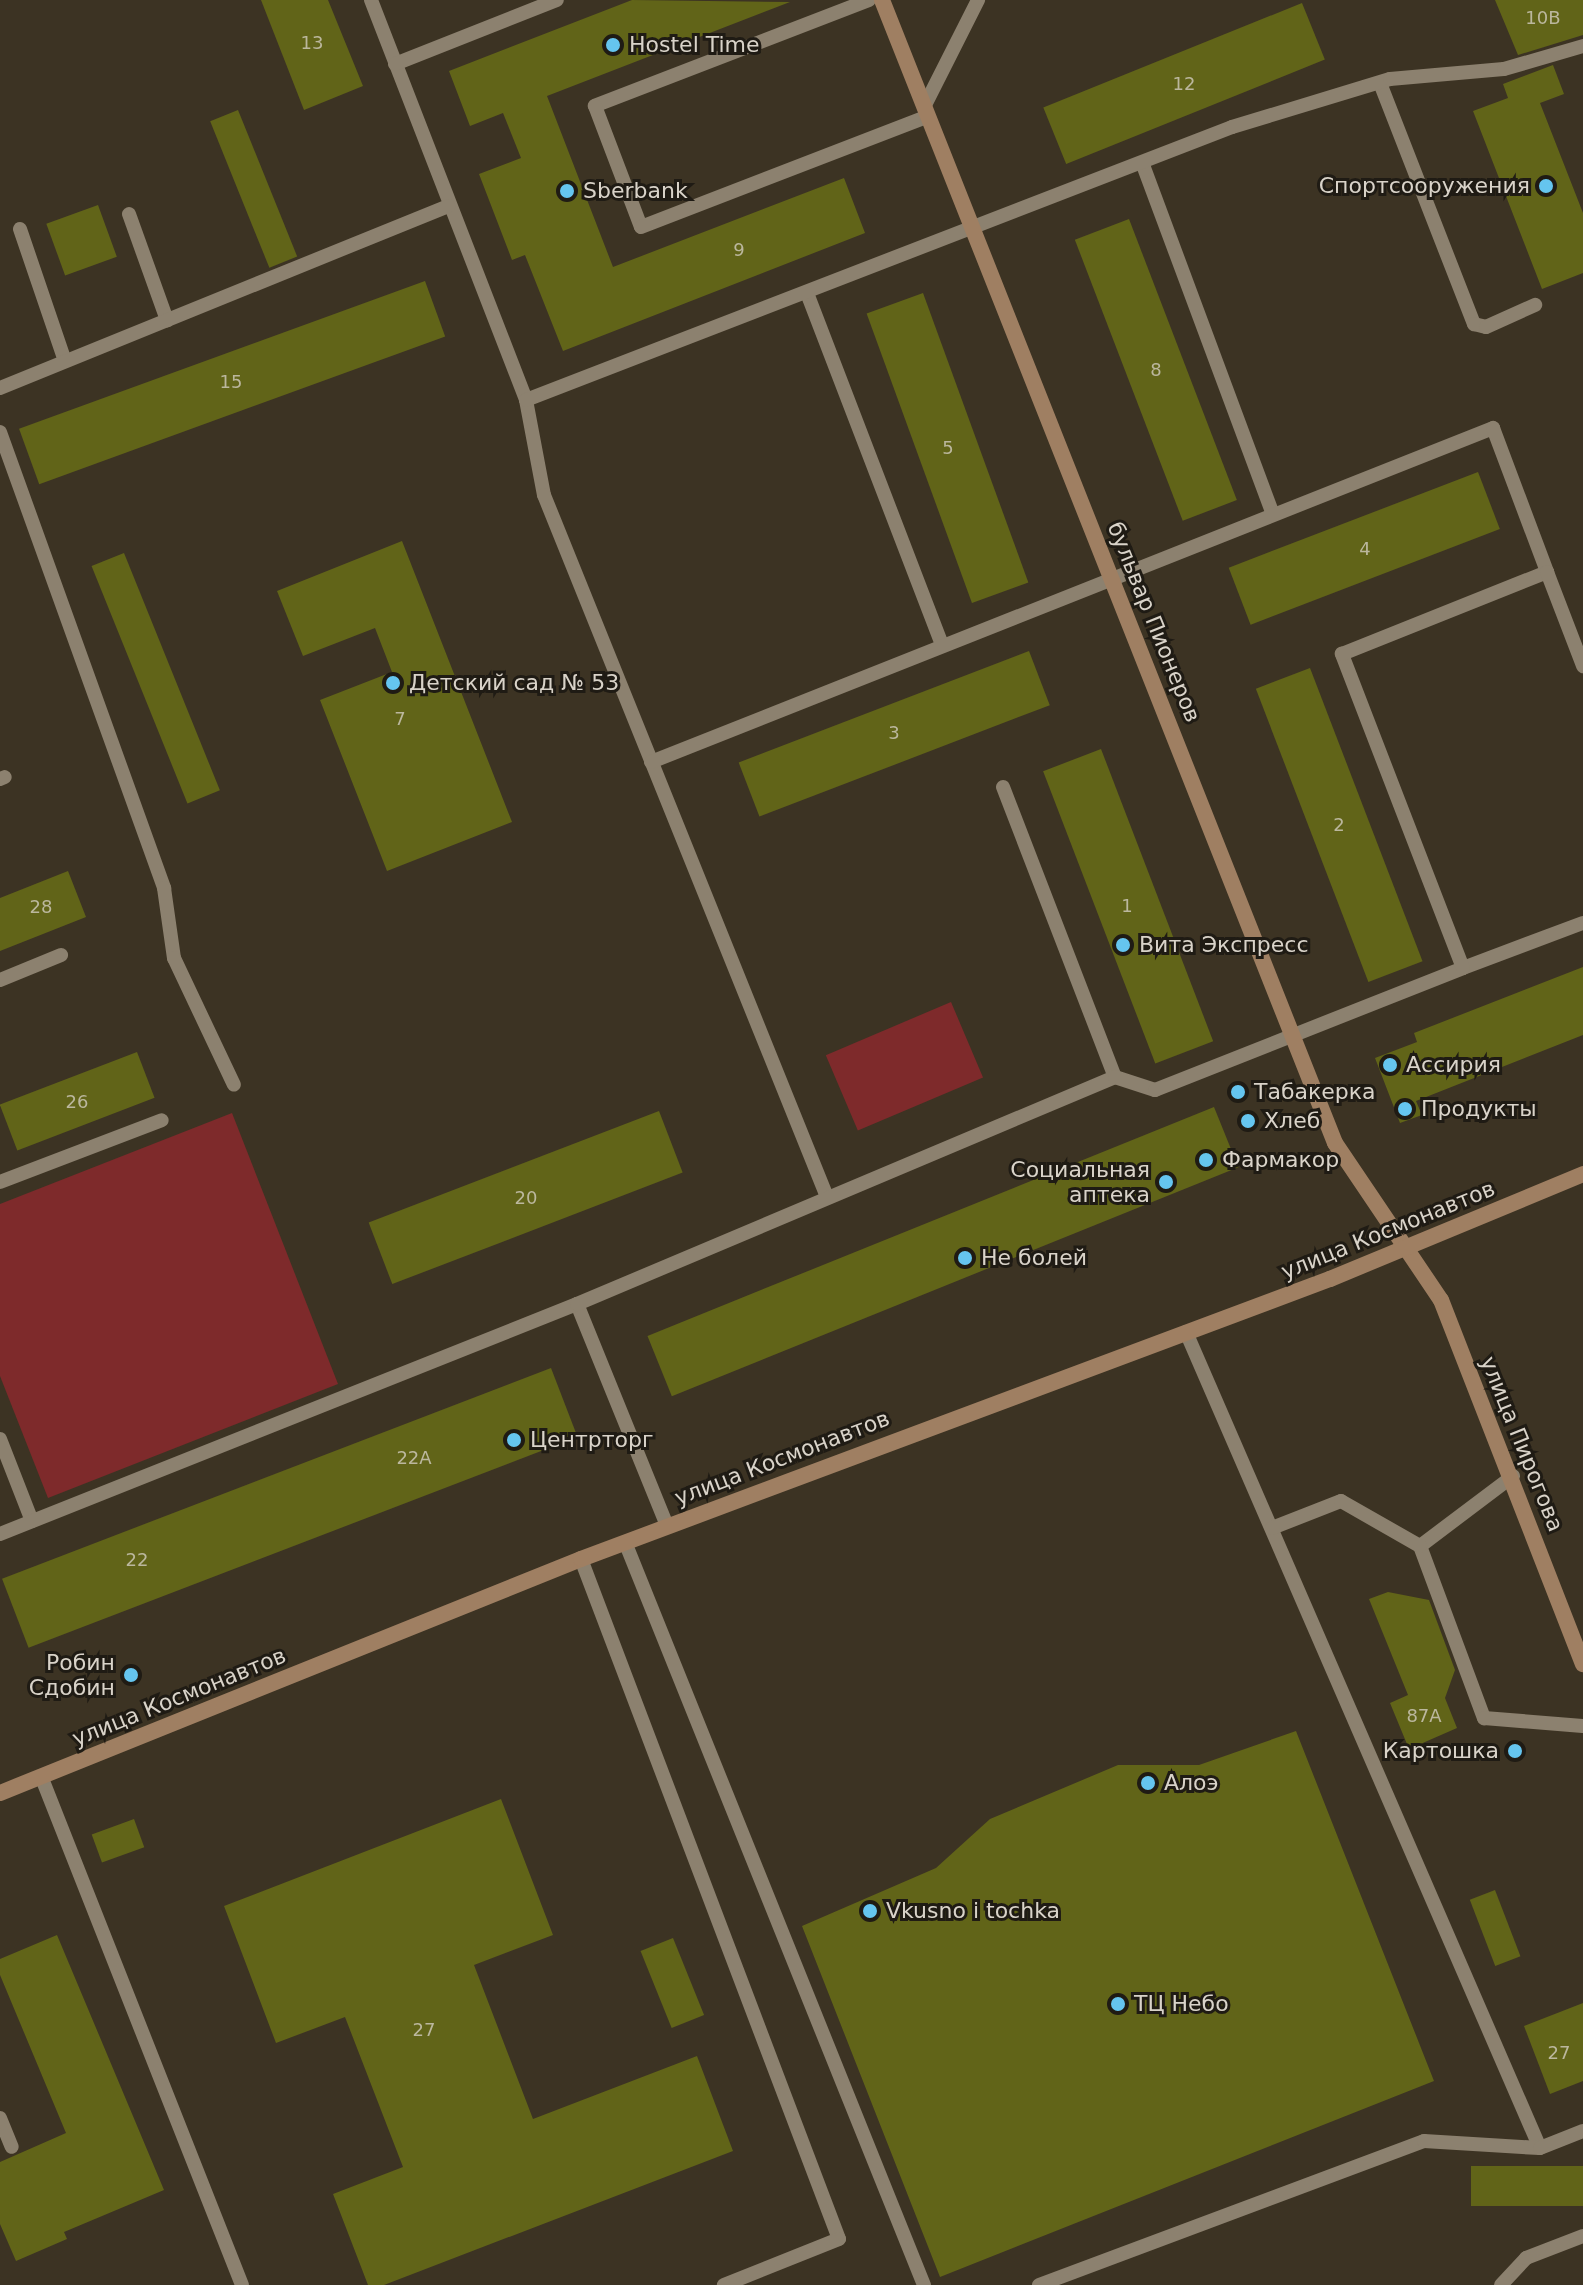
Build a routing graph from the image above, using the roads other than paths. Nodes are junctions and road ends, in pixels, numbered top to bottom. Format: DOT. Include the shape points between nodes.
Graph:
graph roads {
  1 [pos="371,0"];
  2 [pos="557,0"];
  3 [pos="869,0"];
  4 [pos="882,0"];
  5 [pos="978,0"];
  6 [pos="1583,46"];
  7 [pos="395,64"];
  8 [pos="1380,83"];
  9 [pos="926,112"];
  10 [pos="1143,165"];
  11 [pos="449,206"];
  12 [pos="129,214"];
  13 [pos="20,229"];
  14 [pos="973,229"];
  15 [pos="807,293"];
  16 [pos="1535,305"];
  17 [pos="167,320"];
  18 [pos="65,361"];
  19 [pos="0,388"];
  20 [pos="526,400"];
  21 [pos="0,432"];
  22 [pos="1272,512"];
  23 [pos="1547,572"];
  24 [pos="1114,579"];
  25 [pos="942,645"];
  26 [pos="1583,666"];
  27 [pos="651,762"];
  28 [pos="1003,787"];
  29 [pos="1583,923"];
  30 [pos="61,955"];
  31 [pos="1463,968"];
  32 [pos="0,980"];
  33 [pos="1292,1032"];
  34 [pos="1115,1077"];
  35 [pos="234,1085"];
  36 [pos="162,1120"];
  37 [pos="1583,1174"];
  38 [pos="0,1182"];
  39 [pos="827,1197"];
  40 [pos="1406,1248"];
  41 [pos="577,1304"];
  42 [pos="1186,1332"];
  43 [pos="0,1439"];
  44 [pos="1513,1476"];
  45 [pos="32,1521"];
  46 [pos="667,1526"];
  47 [pos="1272,1528"];
  48 [pos="0,1534"];
  49 [pos="625,1542"];
  50 [pos="1420,1546"];
  51 [pos="581,1559"];
  52 [pos="1583,1664"];
  53 [pos="1583,1726"];
  54 [pos="41,1776"];
  55 [pos="1,1791"];
  56 [pos="0,2118"];
  57 [pos="1583,2131"];
  58 [pos="12,2147"];
  59 [pos="1540,2148"];
  60 [pos="1583,2236"];
  61 [pos="242,2285"];
  62 [pos="724,2285"];
  63 [pos="924,2285"];
  64 [pos="1039,2285"];
  65 [pos="1501,2285"];
  1 -- 7 [label="lane"];
  2 -- 7 [label="lane"];
  3 -- 9 [label="lane" via="595,106 641,227"];
  4 -- 9 [label="street, бульвар Пионеров"];
  5 -- 9 [label="lane"];
  6 -- 8 [label="lane" via="1504,69"];
  7 -- 11 [label="lane"];
  8 -- 10 [label="lane" via="1232,127"];
  8 -- 16 [label="lane" via="1474,324 1486,327"];
  9 -- 14 [label="street, бульвар Пионеров"];
  10 -- 14 [label="lane"];
  10 -- 22 [label="lane"];
  11 -- 17 [label="lane"];
  11 -- 20 [label="lane"];
  12 -- 17 [label="lane"];
  13 -- 18 [label="lane"];
  14 -- 15 [label="lane"];
  14 -- 24 [label="street, бульвар Пионеров"];
  15 -- 20 [label="lane"];
  15 -- 25 [label="lane"];
  17 -- 18 [label="lane"];
  18 -- 19 [label="lane"];
  20 -- 27 [label="lane" via="544,495"];
  21 -- 35 [label="lane" via="164,888 174,958"];
  22 -- 23 [label="lane" via="1493,428"];
  22 -- 24 [label="lane"];
  23 -- 26 [label="lane"];
  23 -- 31 [label="lane" via="1342,654"];
  24 -- 25 [label="lane"];
  24 -- 33 [label="street, бульвар Пионеров"];
  25 -- 27 [label="lane"];
  27 -- 39 [label="lane"];
  28 -- 34 [label="lane"];
  29 -- 31 [label="lane"];
  30 -- 32 [label="lane"];
  31 -- 33 [label="lane"];
  33 -- 34 [label="lane" via="1155,1090"];
  33 -- 40 [label="street, бульвар Пионеров" via="1335,1143"];
  34 -- 39 [label="lane"];
  36 -- 38 [label="lane"];
  37 -- 40 [label="street, улица Космонавтов"];
  39 -- 41 [label="lane"];
  40 -- 42 [label="street, улица Космонавтов"];
  40 -- 44 [label="street, улица Пирогова" via="1441,1300"];
  41 -- 45 [label="lane"];
  41 -- 46 [label="lane"];
  42 -- 46 [label="street, улица Космонавтов"];
  42 -- 47 [label="lane"];
  43 -- 45 [label="lane"];
  44 -- 50 [label="lane"];
  44 -- 52 [label="street, улица Пирогова"];
  45 -- 48 [label="lane"];
  46 -- 49 [label="street, улица Космонавтов"];
  47 -- 50 [label="lane" via="1341,1501"];
  47 -- 59 [label="lane"];
  49 -- 51 [label="street, улица Космонавтов"];
  49 -- 63 [label="lane"];
  50 -- 53 [label="lane" via="1484,1718"];
  51 -- 54 [label="street, улица Космонавтов"];
  51 -- 62 [label="lane" via="839,2239"];
  54 -- 55 [label="street, улица Космонавтов"];
  54 -- 61 [label="lane"];
  56 -- 58 [label="lane"];
  57 -- 59 [label="lane"];
  59 -- 64 [label="lane" via="1424,2141"];
  60 -- 65 [label="lane" via="1526,2258"];
}
